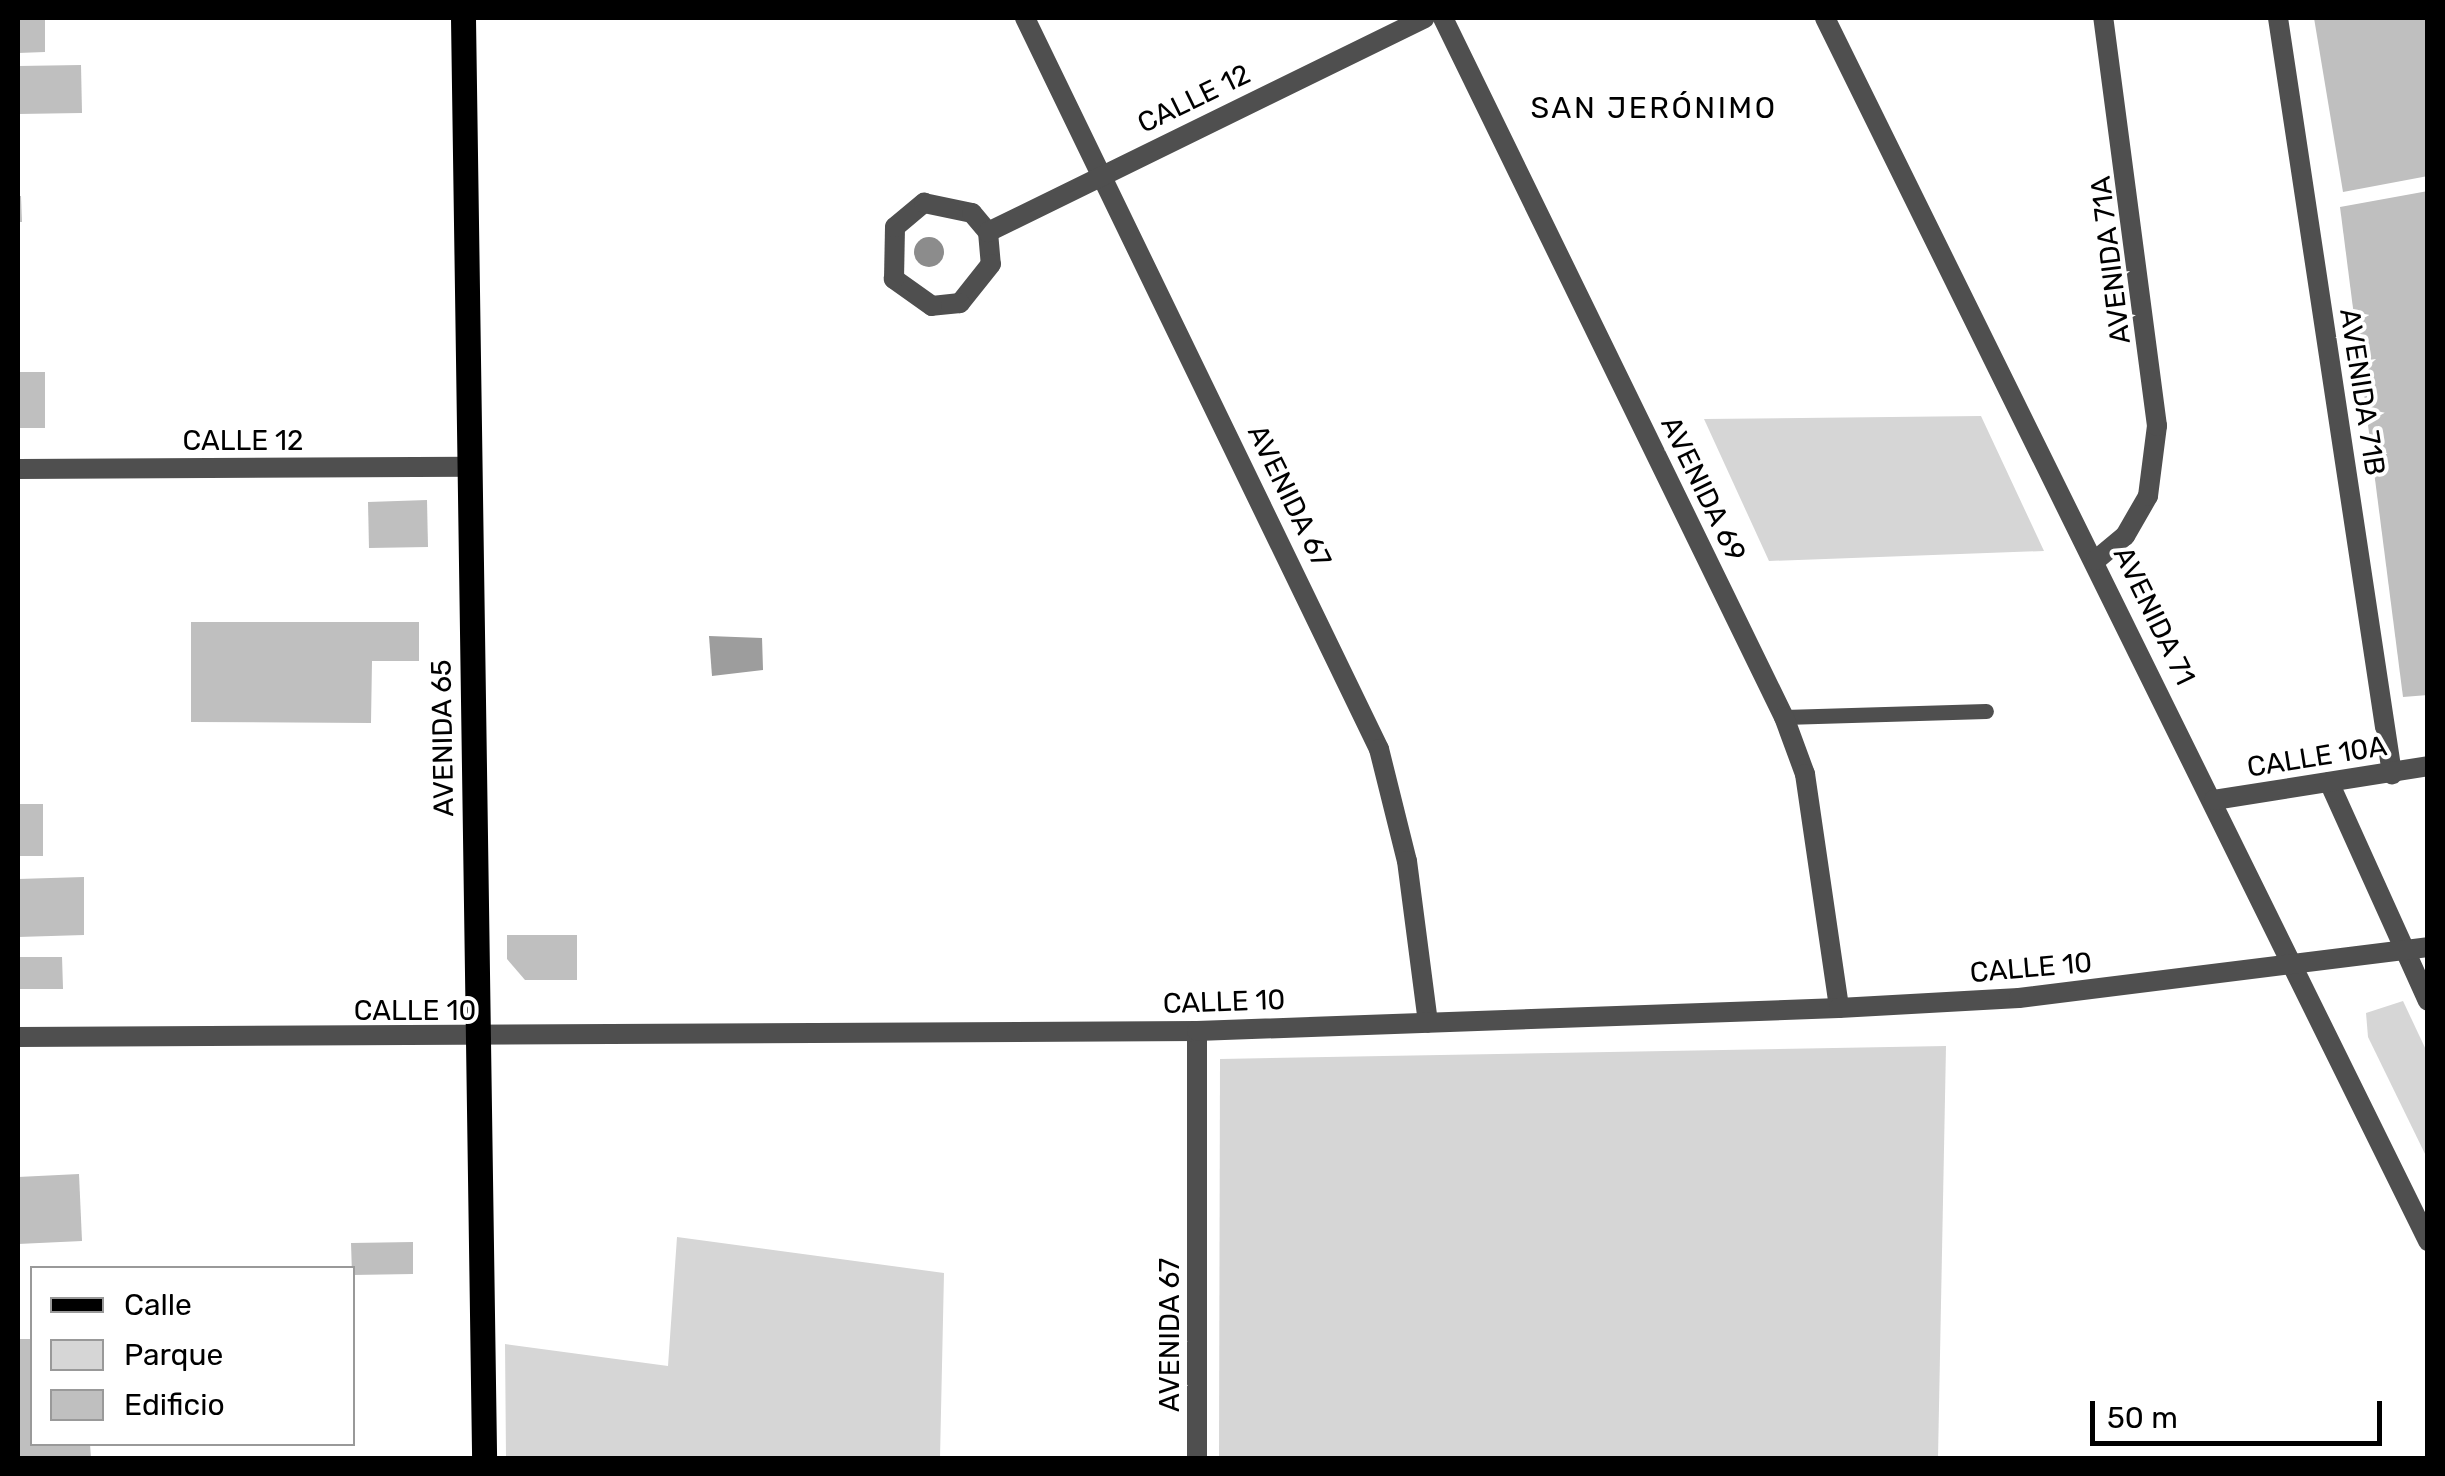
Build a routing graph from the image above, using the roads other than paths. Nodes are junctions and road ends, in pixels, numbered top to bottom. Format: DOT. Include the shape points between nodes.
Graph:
graph roads {
  1 [pos="462,18"];
  2 [pos="1024,18"];
  3 [pos="1424,18"];
  4 [pos="1443,18"];
  5 [pos="1825,18"];
  6 [pos="2103,18"];
  7 [pos="2278,18"];
  8 [pos="1102,175"];
  9 [pos="988,232"];
  10 [pos="470,468"];
  11 [pos="18,469"];
  12 [pos="2096,560"];
  13 [pos="1986,711"];
  14 [pos="1784,717"];
  15 [pos="2428,766"];
  16 [pos="2392,774"];
  17 [pos="2328,782"];
  18 [pos="2214,800"];
  19 [pos="2428,947"];
  20 [pos="2403,950"];
  21 [pos="2291,964"];
  22 [pos="2428,1001"];
  23 [pos="1839,1008"];
  24 [pos="1428,1023"];
  25 [pos="1197,1031"];
  26 [pos="18,1037"];
  27 [pos="478,1040"];
  28 [pos="2428,1241"];
  29 [pos="484,1458"];
  30 [pos="1197,1458"];
  1 -- 10 [label="main road, AVENIDA 65"];
  2 -- 8 [label="street, AVENIDA 67"];
  3 -- 8 [label="street, CALLE 12"];
  4 -- 14 [label="street, AVENIDA 69"];
  5 -- 12 [label="street, AVENIDA 71"];
  6 -- 12 [label="street, AVENIDA 71A" via="2158,426 2148,496 2125,536"];
  7 -- 16 [label="street, AVENIDA 71B"];
  8 -- 9 [label="street, CALLE 12"];
  8 -- 24 [label="street, AVENIDA 67" via="1379,749 1407,861"];
  9 -- 9 [label="street" via="972,212 924,204 894,228 894,279 932,306 960,302 991,264"];
  10 -- 11 [label="street, CALLE 12"];
  10 -- 27 [label="main road, AVENIDA 65"];
  12 -- 18 [label="street, AVENIDA 71"];
  13 -- 14 [label="lane"];
  14 -- 23 [label="street, AVENIDA 69" via="1805,774"];
  15 -- 16 [label="street, CALLE 10A"];
  16 -- 17 [label="street, CALLE 10A"];
  17 -- 18 [label="street, CALLE 10A"];
  17 -- 20 [label="street"];
  18 -- 21 [label="street, AVENIDA 71"];
  19 -- 20 [label="street, CALLE 10"];
  20 -- 21 [label="street, CALLE 10"];
  20 -- 22 [label="street"];
  21 -- 23 [label="street, CALLE 10" via="2020,998"];
  21 -- 28 [label="street, AVENIDA 71"];
  23 -- 24 [label="street, CALLE 10"];
  24 -- 25 [label="street, CALLE 10"];
  25 -- 27 [label="street, CALLE 10"];
  25 -- 30 [label="street, AVENIDA 67"];
  26 -- 27 [label="street, CALLE 10"];
  27 -- 29 [label="main road, AVENIDA 65"];
}
